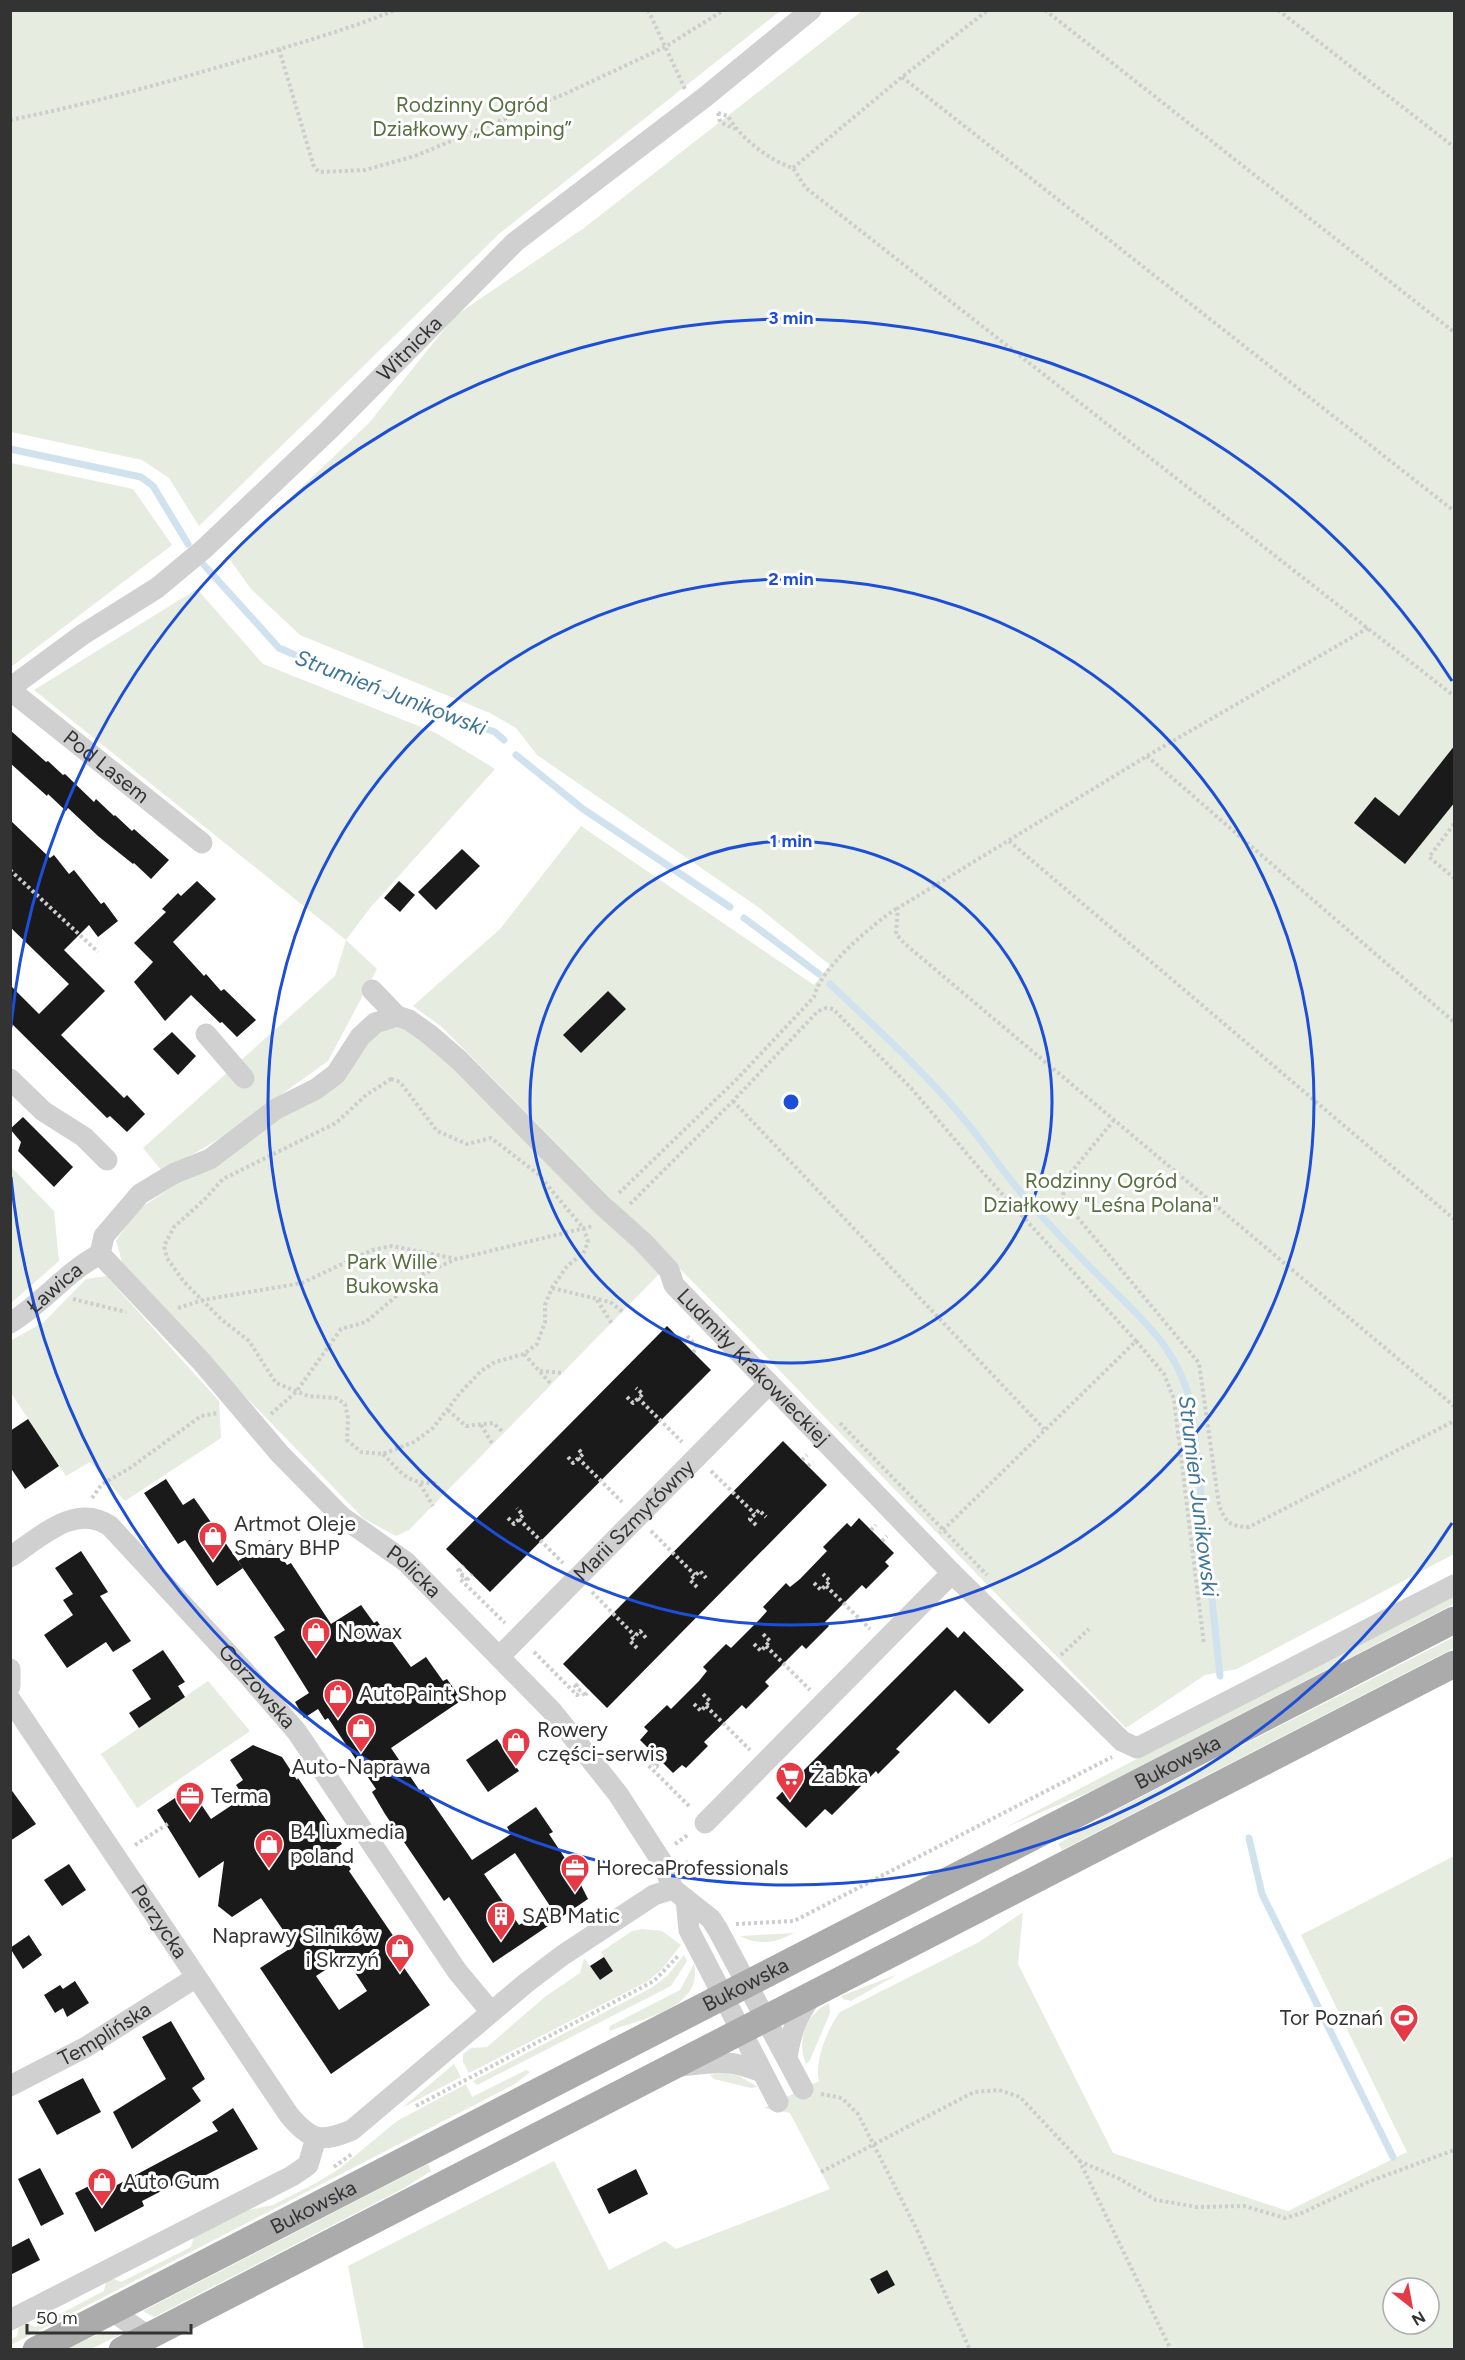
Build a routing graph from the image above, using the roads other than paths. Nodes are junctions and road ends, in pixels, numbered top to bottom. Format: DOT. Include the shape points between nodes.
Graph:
graph roads {
  1 [pos="812,10"];
  2 [pos="10,689"];
  3 [pos="202,843"];
  4 [pos="372,990"];
  5 [pos="397,1016"];
  6 [pos="206,1034"];
  7 [pos="244,1078"];
  8 [pos="10,1079"];
  9 [pos="107,1160"];
  10 [pos="100,1254"];
  11 [pos="10,1323"];
  12 [pos="770,1384"];
  13 [pos="10,1557"];
  14 [pos="952,1573"];
  15 [pos="1455,1585"];
  16 [pos="1455,1620"];
  17 [pos="500,1657"];
  18 [pos="1455,1664"];
  19 [pos="10,1670"];
  20 [pos="10,1686"];
  21 [pos="10,1699"];
  22 [pos="705,1822"];
  23 [pos="680,1894"];
  24 [pos="195,1977"];
  25 [pos="748,1984"];
  26 [pos="813,1994"];
  27 [pos="723,1996"];
  28 [pos="491,2012"];
  29 [pos="767,2019"];
  30 [pos="741,2031"];
  31 [pos="787,2058"];
  32 [pos="669,2068"];
  33 [pos="762,2072"];
  34 [pos="10,2086"];
  35 [pos="803,2089"];
  36 [pos="777,2102"];
  37 [pos="316,2138"];
  38 [pos="112,2311"];
  39 [pos="10,2320"];
  40 [pos="154,2340"];
  41 [pos="36,2349"];
  42 [pos="122,2349"];
  1 -- 2 [label="street, Witnicka" via="515,242 329,430 205,548 157,588 82,635"];
  2 -- 3 [label="street, Pod Lasem"];
  4 -- 5 [label="street, Ludmiły Krakowieckiej"];
  5 -- 10 [label="street" via="375,1023 360,1037 336,1074 316,1089 276,1109 210,1159 175,1173 140,1194 104,1236"];
  5 -- 12 [label="street, Ludmiły Krakowieckiej" via="409,1020 459,1060 603,1206 644,1242 669,1270 674,1285"];
  6 -- 7 [label="street"];
  8 -- 9 [label="street" via="43,1111 84,1137"];
  10 -- 11 [label="street, Ławica" via="80,1264 32,1310"];
  10 -- 17 [label="street, Policka" via="342,1517 406,1562"];
  12 -- 14 [label="street, Ludmiły Krakowieckiej"];
  12 -- 17 [label="street, Marii Szmytówny"];
  13 -- 28 [label="street, Gorzowska" via="78,1517 94,1518 111,1526 305,1742 457,1971"];
  14 -- 15 [label="street, Ludmiły Krakowieckiej" via="1111,1732 1137,1748"];
  14 -- 22 [label="street"];
  16 -- 25 [label="main road, Bukowska"];
  17 -- 23 [label="street, Policka" via="595,1762"];
  18 -- 26 [label="main road, Bukowska"];
  19 -- 20 [label="street"];
  21 -- 24 [label="street, Perzycka"];
  23 -- 25 [label="street, Policka" via="711,1919"];
  23 -- 27 [label="street, Policka" via="689,1930"];
  23 -- 28 [label="street" via="654,1895 563,1955"];
  24 -- 34 [label="street, Templińska" via="86,2047"];
  24 -- 37 [label="street, Perzycka" via="289,2115"];
  25 -- 27 [label="main road, Bukowska"];
  25 -- 29 [label="street, Policka"];
  26 -- 29 [label="main road, Bukowska"];
  26 -- 31 [label="street" via="799,2013"];
  27 -- 30 [label="street, Policka"];
  27 -- 38 [label="main road, Bukowska"];
  28 -- 37 [label="street" via="352,2130 331,2139"];
  29 -- 30 [label="main road, Bukowska"];
  29 -- 31 [label="street, Policka"];
  30 -- 32 [label="main road, Bukowska"];
  30 -- 33 [label="street, Policka"];
  31 -- 35 [label="street, Policka"];
  32 -- 33 [label="street" via="724,2061"];
  32 -- 40 [label="main road, Bukowska"];
  33 -- 36 [label="street, Policka"];
  37 -- 39 [label="street, Bukowska" via="308,2165 292,2176"];
  38 -- 40 [label="street"];
  38 -- 41 [label="main road, Bukowska"];
  40 -- 42 [label="main road, Bukowska"];
}
